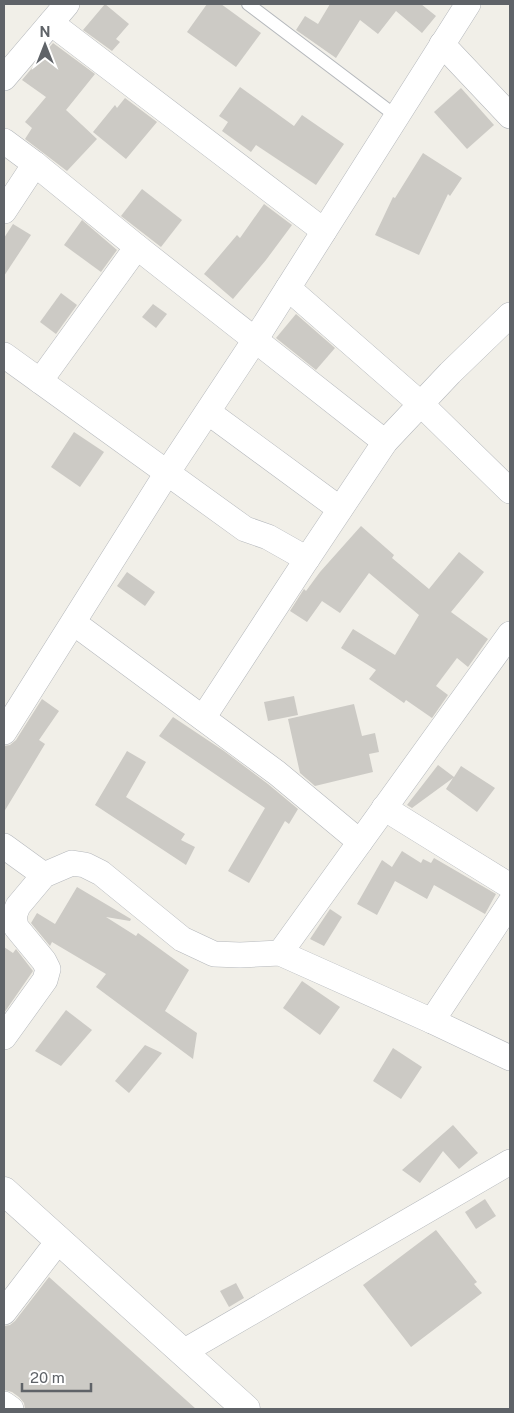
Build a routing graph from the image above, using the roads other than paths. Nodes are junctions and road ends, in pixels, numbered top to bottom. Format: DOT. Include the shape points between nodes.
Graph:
graph roads {
  1 [pos="67,4"];
  2 [pos="248,4"];
  3 [pos="468,4"];
  4 [pos="51,23"];
  5 [pos="442,44"];
  6 [pos="4,78"];
  7 [pos="396,116"];
  8 [pos="510,116"];
  9 [pos="4,141"];
  10 [pos="35,164"];
  11 [pos="4,211"];
  12 [pos="324,231"];
  13 [pos="137,247"];
  14 [pos="288,288"];
  15 [pos="510,315"];
  16 [pos="255,340"];
  17 [pos="5,358"];
  18 [pos="40,381"];
  19 [pos="422,405"];
  20 [pos="208,412"];
  21 [pos="385,442"];
  22 [pos="167,473"];
  23 [pos="510,492"];
  24 [pos="340,509"];
  25 [pos="307,559"];
  26 [pos="74,623"];
  27 [pos="510,634"];
  28 [pos="502,664"];
  29 [pos="203,718"];
  30 [pos="4,732"];
  31 [pos="384,808"];
  32 [pos="360,842"];
  33 [pos="4,846"];
  34 [pos="44,875"];
  35 [pos="510,886"];
  36 [pos="510,903"];
  37 [pos="280,953"];
  38 [pos="432,1021"];
  39 [pos="4,1036"];
  40 [pos="510,1058"];
  41 [pos="510,1162"];
  42 [pos="4,1191"];
  43 [pos="58,1240"];
  44 [pos="4,1312"];
  45 [pos="183,1352"];
  46 [pos="4,1404"];
  47 [pos="11,1409"];
  48 [pos="246,1409"];
  1 -- 4 [label="street"];
  2 -- 7 [label="lane"];
  3 -- 5 [label="street"];
  4 -- 6 [label="street"];
  4 -- 12 [label="street"];
  5 -- 7 [label="street"];
  5 -- 8 [label="street"];
  7 -- 12 [label="street"];
  9 -- 10 [label="street"];
  10 -- 11 [label="street"];
  10 -- 13 [label="street"];
  12 -- 14 [label="street"];
  13 -- 16 [label="street"];
  13 -- 18 [label="street"];
  14 -- 16 [label="street"];
  14 -- 19 [label="street"];
  15 -- 19 [label="street"];
  16 -- 20 [label="street"];
  16 -- 21 [label="street"];
  17 -- 18 [label="street"];
  18 -- 22 [label="street"];
  19 -- 21 [label="street"];
  19 -- 23 [label="street"];
  20 -- 22 [label="street"];
  20 -- 24 [label="street"];
  21 -- 24 [label="street"];
  22 -- 25 [label="street" via="245,529 268,537"];
  22 -- 26 [label="street"];
  24 -- 25 [label="street"];
  25 -- 29 [label="street"];
  26 -- 29 [label="street"];
  26 -- 30 [label="street"];
  27 -- 28 [label="street"];
  28 -- 31 [label="street"];
  29 -- 32 [label="street" via="277,773"];
  31 -- 32 [label="street"];
  31 -- 35 [label="street"];
  32 -- 37 [label="street"];
  33 -- 34 [label="street"];
  34 -- 37 [label="street" via="72,863 85,865 101,873 182,939 214,954"];
  34 -- 39 [label="street" via="18,906 14,916 16,927 48,969 45,980"];
  36 -- 38 [label="street"];
  37 -- 38 [label="street"];
  38 -- 40 [label="street"];
  41 -- 45 [label="street"];
  42 -- 43 [label="street"];
  43 -- 44 [label="street"];
  43 -- 45 [label="street"];
  45 -- 48 [label="street"];
  46 -- 47 [label="street"];
}
